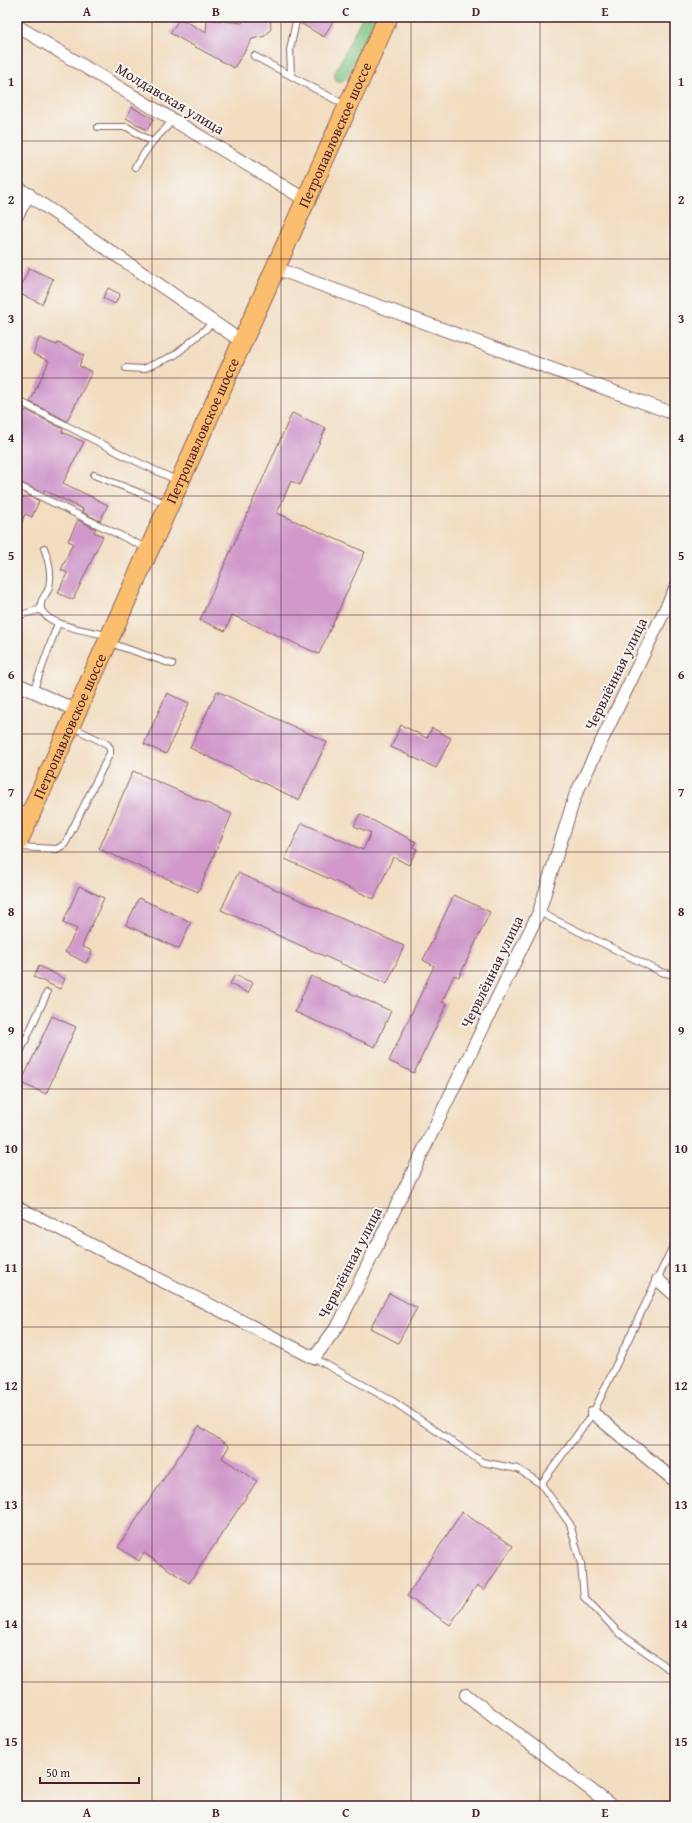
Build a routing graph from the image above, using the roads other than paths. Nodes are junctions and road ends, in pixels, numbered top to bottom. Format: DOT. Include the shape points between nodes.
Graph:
graph roads {
  1 [pos="388,17"];
  2 [pos="296,21"];
  3 [pos="17,26"];
  4 [pos="254,56"];
  5 [pos="291,75"];
  6 [pos="348,107"];
  7 [pos="172,119"];
  8 [pos="98,127"];
  9 [pos="152,142"];
  10 [pos="135,167"];
  11 [pos="17,187"];
  12 [pos="29,194"];
  13 [pos="306,200"];
  14 [pos="17,216"];
  15 [pos="275,268"];
  16 [pos="214,322"];
  17 [pos="241,341"];
  18 [pos="126,368"];
  19 [pos="17,400"];
  20 [pos="675,414"];
  21 [pos="94,475"];
  22 [pos="179,481"];
  23 [pos="21,487"];
  24 [pos="169,505"];
  25 [pos="44,548"];
  26 [pos="149,549"];
  27 [pos="675,589"];
  28 [pos="41,609"];
  29 [pos="17,616"];
  30 [pos="58,624"];
  31 [pos="110,639"];
  32 [pos="172,664"];
  33 [pos="17,684"];
  34 [pos="33,692"];
  35 [pos="74,719"];
  36 [pos="24,811"];
  37 [pos="17,844"];
  38 [pos="17,847"];
  39 [pos="539,912"];
  40 [pos="675,975"];
  41 [pos="47,993"];
  42 [pos="17,1059"];
  43 [pos="17,1207"];
  44 [pos="675,1242"];
  45 [pos="658,1280"];
  46 [pos="675,1295"];
  47 [pos="314,1358"];
  48 [pos="593,1413"];
  49 [pos="675,1481"];
  50 [pos="541,1484"];
  51 [pos="675,1673"];
  52 [pos="466,1694"];
  53 [pos="612,1806"];
  1 -- 6 [label="main road, Петропавловское шоссе"];
  2 -- 5 [label="lane" via="290,50"];
  3 -- 7 [label="street, Молдавская улица"];
  4 -- 5 [label="lane"];
  5 -- 6 [label="lane"];
  6 -- 13 [label="main road, Петропавловское шоссе"];
  7 -- 9 [label="lane"];
  7 -- 13 [label="street, Молдавская улица"];
  8 -- 9 [label="lane" via="127,127"];
  9 -- 10 [label="lane"];
  11 -- 12 [label="street"];
  12 -- 14 [label="street"];
  12 -- 16 [label="street"];
  13 -- 15 [label="main road, Петропавловское шоссе"];
  15 -- 17 [label="main road, Петропавловское шоссе"];
  15 -- 20 [label="street"];
  16 -- 17 [label="street"];
  16 -- 18 [label="lane" via="175,355 143,370"];
  17 -- 22 [label="main road, Петропавловское шоссе"];
  19 -- 22 [label="lane"];
  21 -- 24 [label="lane"];
  22 -- 24 [label="main road, Петропавловское шоссе"];
  23 -- 26 [label="lane"];
  24 -- 26 [label="main road, Петропавловское шоссе"];
  25 -- 28 [label="lane" via="51,564 48,589"];
  26 -- 31 [label="main road, Петропавловское шоссе"];
  27 -- 39 [label="street, Червлённая улица" via="575,796"];
  28 -- 29 [label="lane"];
  28 -- 30 [label="lane"];
  30 -- 31 [label="lane"];
  30 -- 34 [label="lane"];
  31 -- 32 [label="lane"];
  31 -- 35 [label="main road, Петропавловское шоссе"];
  33 -- 34 [label="street"];
  34 -- 35 [label="street"];
  35 -- 36 [label="main road, Петропавловское шоссе"];
  35 -- 38 [label="lane" via="107,744 110,753 65,844 57,849"];
  36 -- 37 [label="main road, Петропавловское шоссе"];
  39 -- 40 [label="lane" via="661,972"];
  39 -- 47 [label="street, Червлённая улица" via="339,1324"];
  41 -- 42 [label="lane"];
  43 -- 47 [label="street"];
  44 -- 45 [label="lane"];
  45 -- 46 [label="street"];
  45 -- 48 [label="lane"];
  47 -- 50 [label="lane" via="394,1402 482,1462 518,1469"];
  48 -- 49 [label="street"];
  48 -- 50 [label="lane"];
  50 -- 51 [label="lane" via="570,1524 581,1564 584,1597 618,1632"];
  52 -- 53 [label="street"];
}
